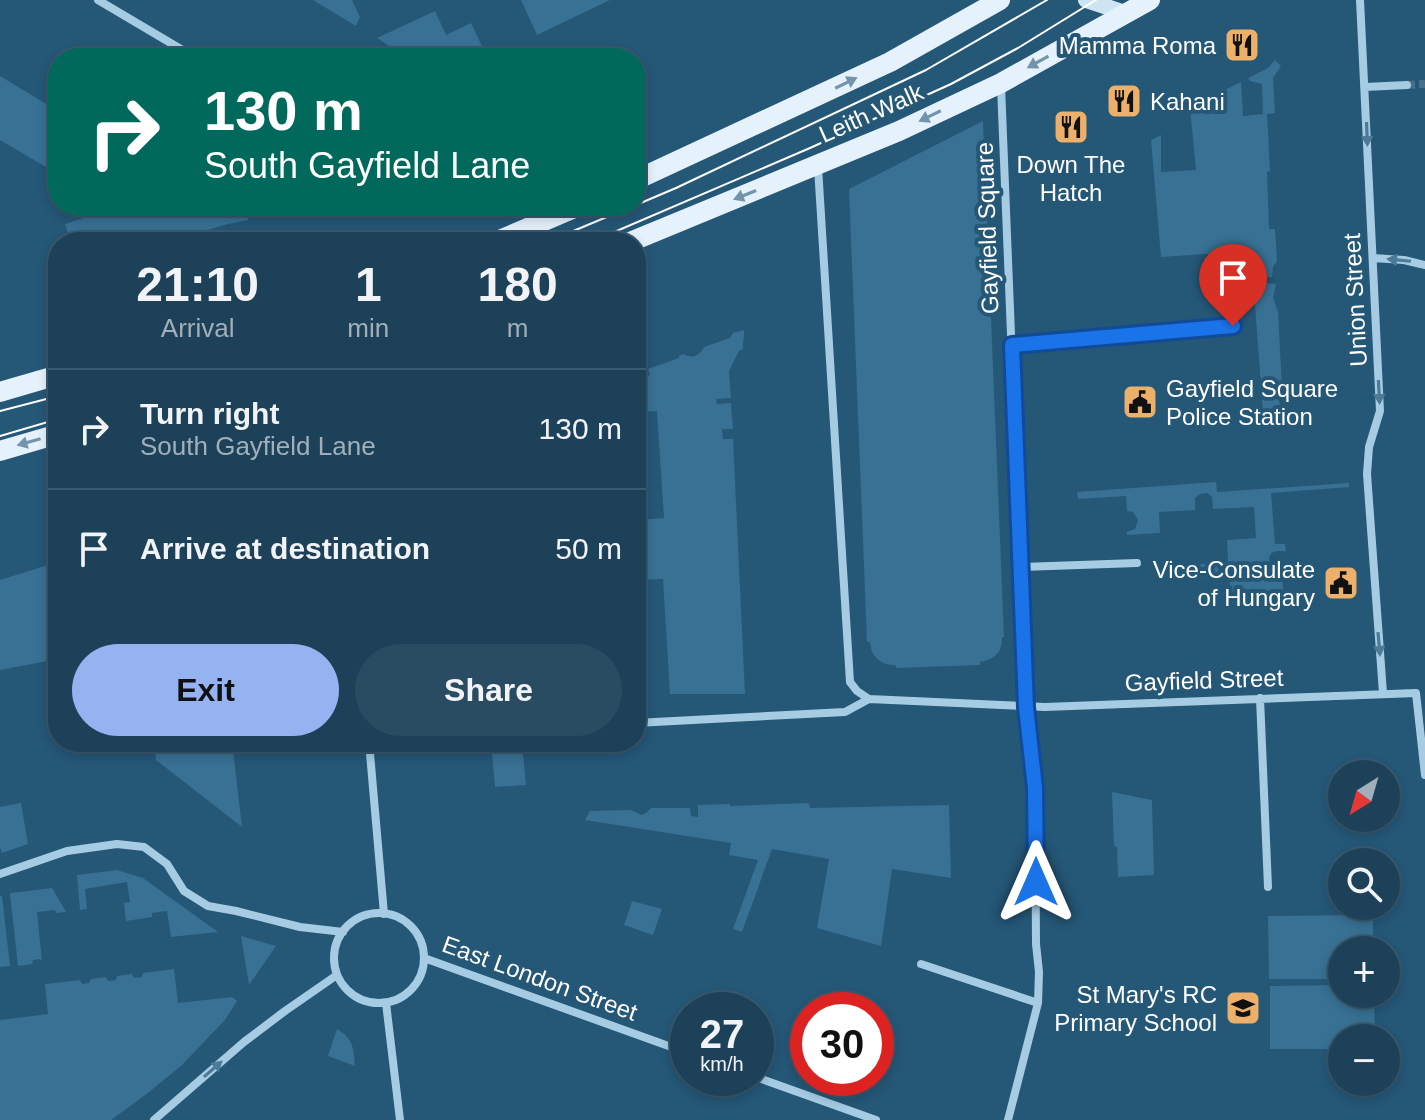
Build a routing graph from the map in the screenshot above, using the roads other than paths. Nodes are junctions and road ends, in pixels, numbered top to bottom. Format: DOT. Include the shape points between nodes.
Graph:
graph roads {
  1 [pos="98,0"];
  2 [pos="1000,0"];
  3 [pos="1086,0"];
  4 [pos="1150,0"];
  5 [pos="1360,0"];
  6 [pos="1125,13"];
  7 [pos="179,48"];
  8 [pos="1001,83"];
  9 [pos="1407,85"];
  10 [pos="1365,87"];
  11 [pos="818,166"];
  12 [pos="646,175"];
  13 [pos="556,216"];
  14 [pos="518,232"];
  15 [pos="646,236"];
  16 [pos="1373,258"];
  17 [pos="1425,265"];
  18 [pos="1233,326"];
  19 [pos="1012,345"];
  20 [pos="48,378"];
  21 [pos="0,392"];
  22 [pos="48,437"];
  23 [pos="0,451"];
  24 [pos="1137,563"];
  25 [pos="1022,567"];
  26 [pos="1383,693"];
  27 [pos="1260,698"];
  28 [pos="869,699"];
  29 [pos="1026,707"];
  30 [pos="646,722"];
  31 [pos="370,752"];
  32 [pos="1425,775"];
  33 [pos="0,874"];
  34 [pos="1268,887"];
  35 [pos="384,914"];
  36 [pos="343,932"];
  37 [pos="424,958"];
  38 [pos="921,964"];
  39 [pos="337,975"];
  40 [pos="386,1003"];
  41 [pos="1038,1003"];
  42 [pos="670,1047"];
  43 [pos="774,1083"];
  44 [pos="154,1120"];
  45 [pos="400,1120"];
  46 [pos="876,1120"];
  47 [pos="1008,1120"];
  1 -- 7 [label="street"];
  12 -- 2 [label="main road, Leith Walk, one-way" via="877,68"];
  3 -- 6 [label="main road"];
  4 -- 6 [label="main road, Leith Walk"];
  5 -- 10 [label="street, Union Street"];
  6 -- 8 [label="main road, Leith Walk, one-way"];
  8 -- 11 [label="main road, Leith Walk, one-way"];
  8 -- 19 [label="street, Gayfield Square"];
  9 -- 10 [label="street"];
  10 -- 16 [label="street, Union Street, one-way"];
  11 -- 15 [label="main road, Leith Walk, one-way"];
  11 -- 28 [label="street" via="850,682"];
  13 -- 14 [label="main road"];
  17 -- 16 [label="street, one-way"];
  16 -- 26 [label="street, Union Street, one-way" via="1380,411 1367,474"];
  18 -- 19 [label="street"];
  19 -- 25 [label="street, Gayfield Square"];
  20 -- 21 [label="main road"];
  22 -- 23 [label="main road, one-way"];
  24 -- 25 [label="street"];
  25 -- 29 [label="street, Gayfield Square"];
  26 -- 27 [label="street, Gayfield Street"];
  26 -- 32 [label="street, Gayfield Street" via="1416,693"];
  27 -- 29 [label="street, Gayfield Street"];
  27 -- 34 [label="street"];
  28 -- 29 [label="street"];
  28 -- 30 [label="street" via="845,712"];
  29 -- 41 [label="street, Gayfield Square" via="1035,788"];
  31 -- 35 [label="street"];
  33 -- 36 [label="street" via="67,851 117,844 144,847 167,864 184,891 208,906"];
  35 -- 36 [label="street" via="359,918"];
  35 -- 37 [label="street" via="412,928"];
  36 -- 39 [label="street" via="335,949"];
  37 -- 40 [label="street" via="415,986"];
  37 -- 42 [label="street, East London Street"];
  38 -- 41 [label="street"];
  39 -- 40 [label="street" via="357,997"];
  44 -- 39 [label="street, one-way" via="244,1042"];
  40 -- 45 [label="street"];
  41 -- 47 [label="street, Gayfield Square"];
  43 -- 46 [label="street"];
}
